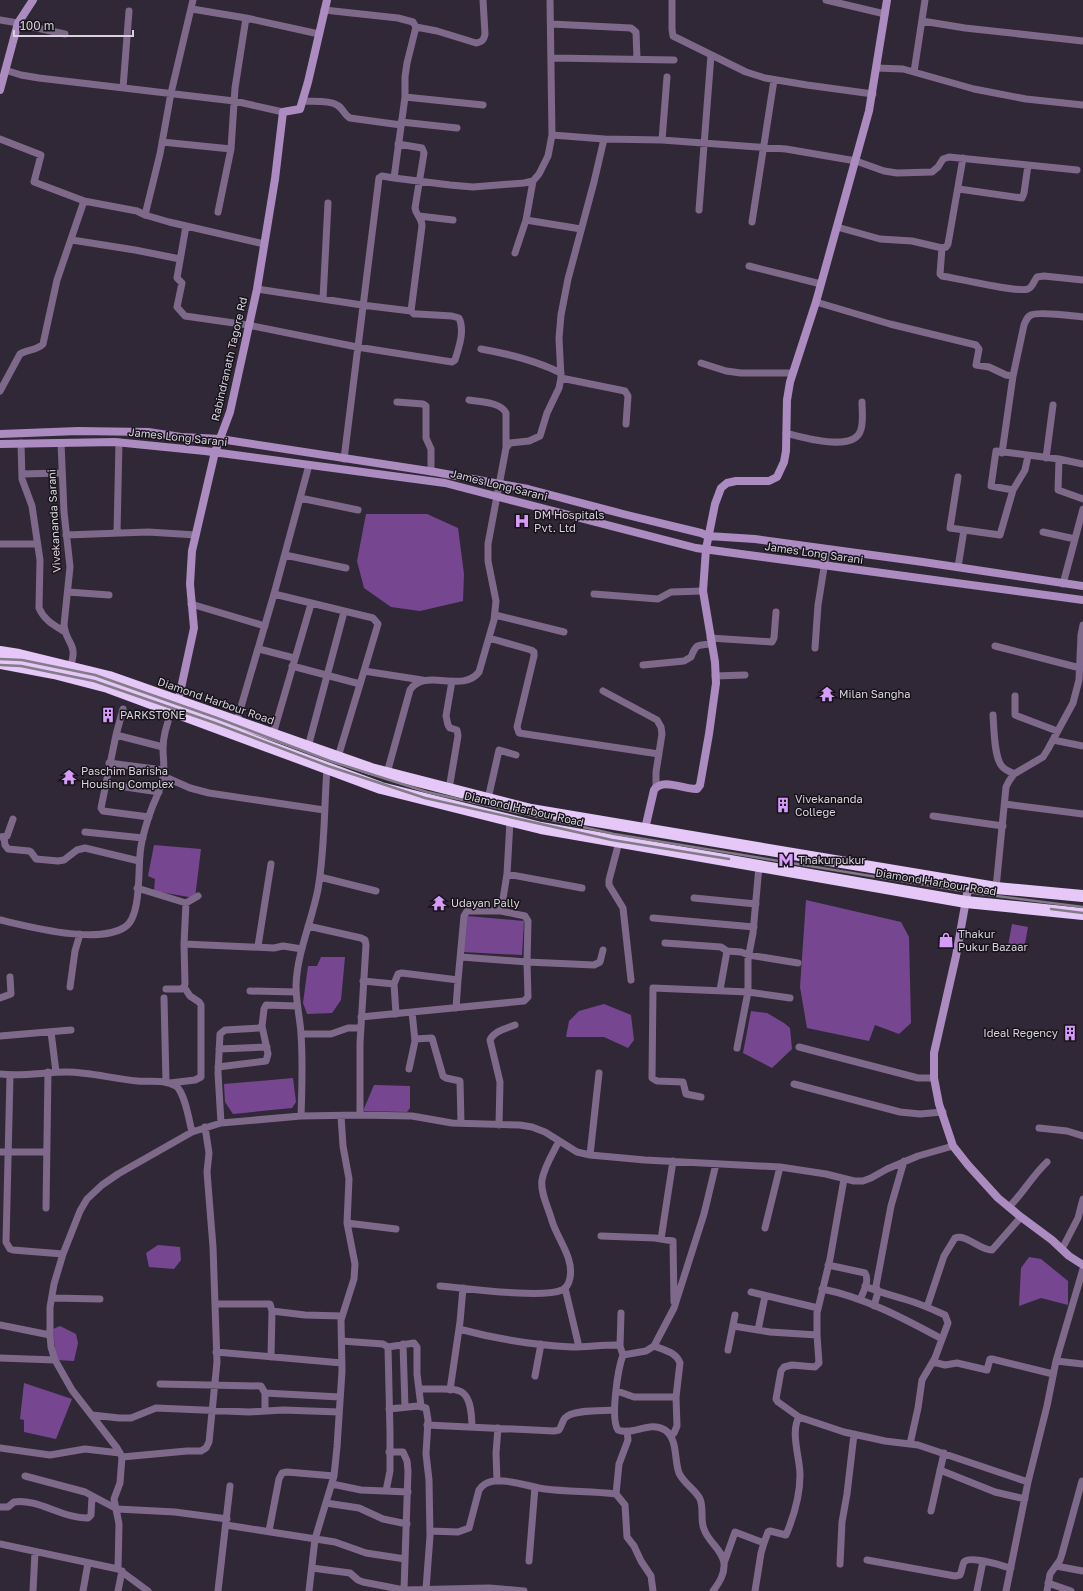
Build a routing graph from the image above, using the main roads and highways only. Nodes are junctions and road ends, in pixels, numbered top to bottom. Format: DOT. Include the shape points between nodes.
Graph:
graph roads {
  1 [pos="33,0"];
  2 [pos="327,0"];
  3 [pos="887,0"];
  4 [pos="0,90"];
  5 [pos="61,432"];
  6 [pos="0,434"];
  7 [pos="220,439"];
  8 [pos="61,443"];
  9 [pos="0,444"];
  10 [pos="215,452"];
  11 [pos="312,454"];
  12 [pos="309,465"];
  13 [pos="708,536"];
  14 [pos="706,549"];
  15 [pos="1083,586"];
  16 [pos="1083,600"];
  17 [pos="0,652"];
  18 [pos="0,663"];
  19 [pos="175,706"];
  20 [pos="236,728"];
  21 [pos="369,768"];
  22 [pos="364,782"];
  23 [pos="645,828"];
  24 [pos="694,839"];
  25 [pos="691,854"];
  26 [pos="969,883"];
  27 [pos="1083,896"];
  28 [pos="966,902"];
  29 [pos="1083,914"];
  30 [pos="1083,1265"];
  1 -- 4 [label="main road" via="18,24"];
  2 -- 7 [label="main road, Rabindranath Tagore Rd" via="300,109 284,112 257,289 230,412"];
  3 -- 13 [label="main road" via="873,94 856,161 816,302 792,373 787,400 784,462 777,478 769,481 736,481 721,488"];
  5 -- 6 [label="main road"];
  5 -- 7 [label="main road" via="148,432"];
  5 -- 8 [label="main road"];
  7 -- 10 [label="main road, Rabindranath Tagore Rd"];
  7 -- 11 [label="main road"];
  8 -- 9 [label="main road, James Long Sarani"];
  8 -- 10 [label="main road, James Long Sarani" via="119,442"];
  10 -- 12 [label="main road, James Long Sarani"];
  10 -- 19 [label="main road, Rabindranath Tagore Rd" via="190,568 193,636"];
  11 -- 12 [label="main road"];
  11 -- 13 [label="main road" via="528,489"];
  12 -- 14 [label="main road, James Long Sarani" via="444,483"];
  13 -- 14 [label="main road"];
  13 -- 15 [label="main road" via="755,539"];
  14 -- 16 [label="main road, James Long Sarani"];
  14 -- 23 [label="main road" via="703,591 715,676 714,706 700,786 692,789 659,784 654,790"];
  17 -- 19 [label="highway, Diamond Harbour Road" via="109,677"];
  18 -- 19 [label="highway, Diamond Harbour Road" via="54,673"];
  19 -- 20 [label="highway, Diamond Harbour Road"];
  20 -- 21 [label="highway, Diamond Harbour Road" via="273,734"];
  20 -- 22 [label="highway, Diamond Harbour Road"];
  21 -- 22 [label="highway"];
  21 -- 23 [label="highway, Diamond Harbour Road" via="531,810"];
  22 -- 25 [label="highway, Diamond Harbour Road" via="541,828"];
  23 -- 24 [label="highway, Diamond Harbour Road"];
  24 -- 25 [label="highway"];
  24 -- 26 [label="highway, Diamond Harbour Road"];
  25 -- 28 [label="highway, Diamond Harbour Road"];
  26 -- 27 [label="highway, Diamond Harbour Road"];
  26 -- 28 [label="main road"];
  28 -- 29 [label="highway, Diamond Harbour Road"];
  28 -- 30 [label="main road" via="934,1053 934,1078 939,1104 953,1146 968,1165 998,1198 1068,1256"];
}
